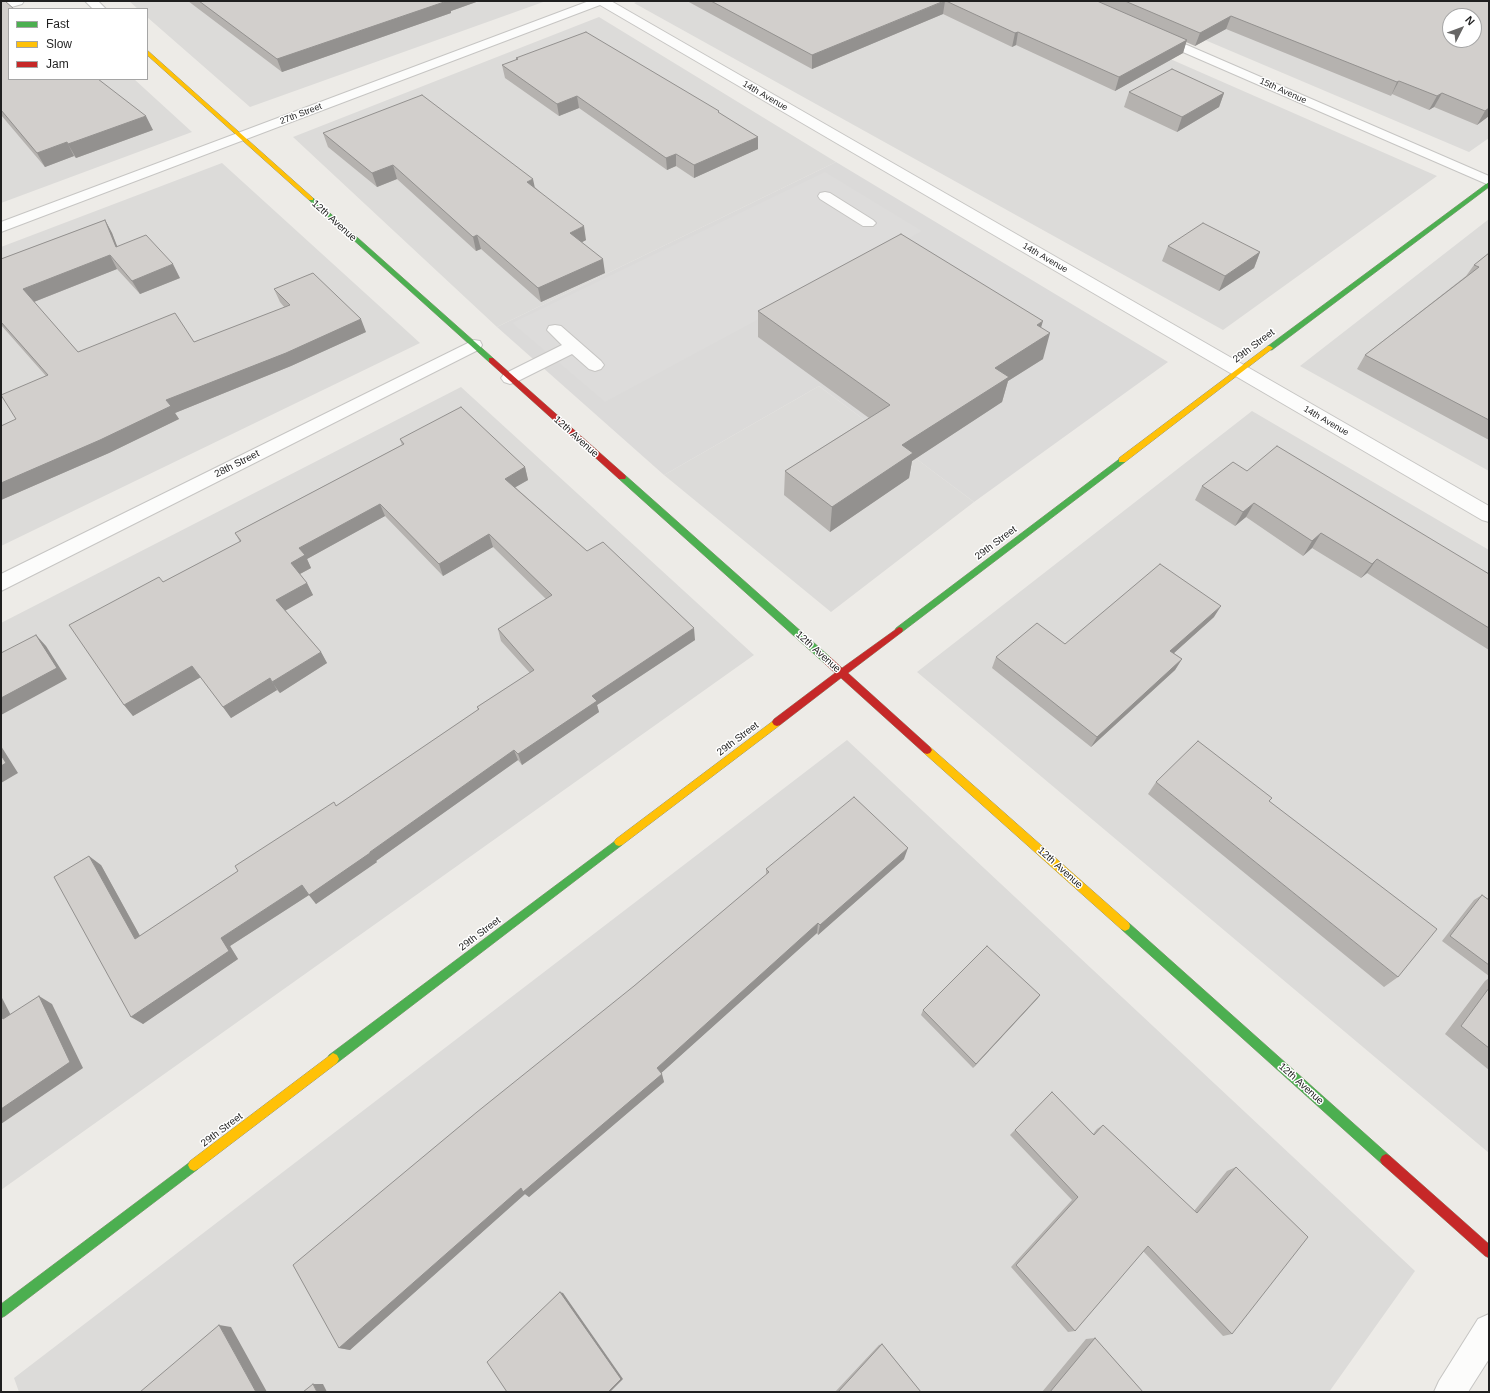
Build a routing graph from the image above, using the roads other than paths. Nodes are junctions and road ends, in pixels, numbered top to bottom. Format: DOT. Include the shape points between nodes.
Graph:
graph roads {
  1 [pos="18,1"];
  2 [pos="91,1"];
  3 [pos="601,1"];
  4 [pos="1,6"];
  5 [pos="99,8"];
  6 [pos="1142,30"];
  7 [pos="148,53"];
  8 [pos="240,137"];
  9 [pos="1489,182"];
  10 [pos="825,196"];
  11 [pos="868,223"];
  12 [pos="1,227"];
  13 [pos="555,330"];
  14 [pos="474,345"];
  15 [pos="574,346"];
  16 [pos="595,365"];
  17 [pos="1239,371"];
  18 [pos="510,378"];
  19 [pos="1489,515"];
  20 [pos="1,583"];
  21 [pos="842,674"];
  22 [pos="1489,1252"];
  23 [pos="1,1312"];
  24 [pos="1489,1330"];
  25 [pos="1450,1392"];
  1 -- 4 [label="street"];
  2 -- 5 [label="street"];
  3 -- 8 [label="street, 27th Street"];
  3 -- 17 [label="street, 14th Avenue"];
  6 -- 9 [label="street, 15th Avenue"];
  7 -- 8 [label="street, 12th Avenue"];
  8 -- 12 [label="street, 27th Street"];
  8 -- 14 [label="street, 12th Avenue"];
  9 -- 17 [label="street, 29th Street"];
  10 -- 11 [label="street"];
  13 -- 15 [label="street"];
  14 -- 18 [label="street, 12th Avenue"];
  14 -- 20 [label="street, 28th Street"];
  15 -- 16 [label="street"];
  15 -- 18 [label="street"];
  17 -- 19 [label="street, 14th Avenue"];
  17 -- 21 [label="street, 29th Street"];
  18 -- 21 [label="street, 12th Avenue"];
  21 -- 22 [label="street, 12th Avenue"];
  21 -- 23 [label="street, 29th Street"];
  24 -- 25 [label="street"];
}
